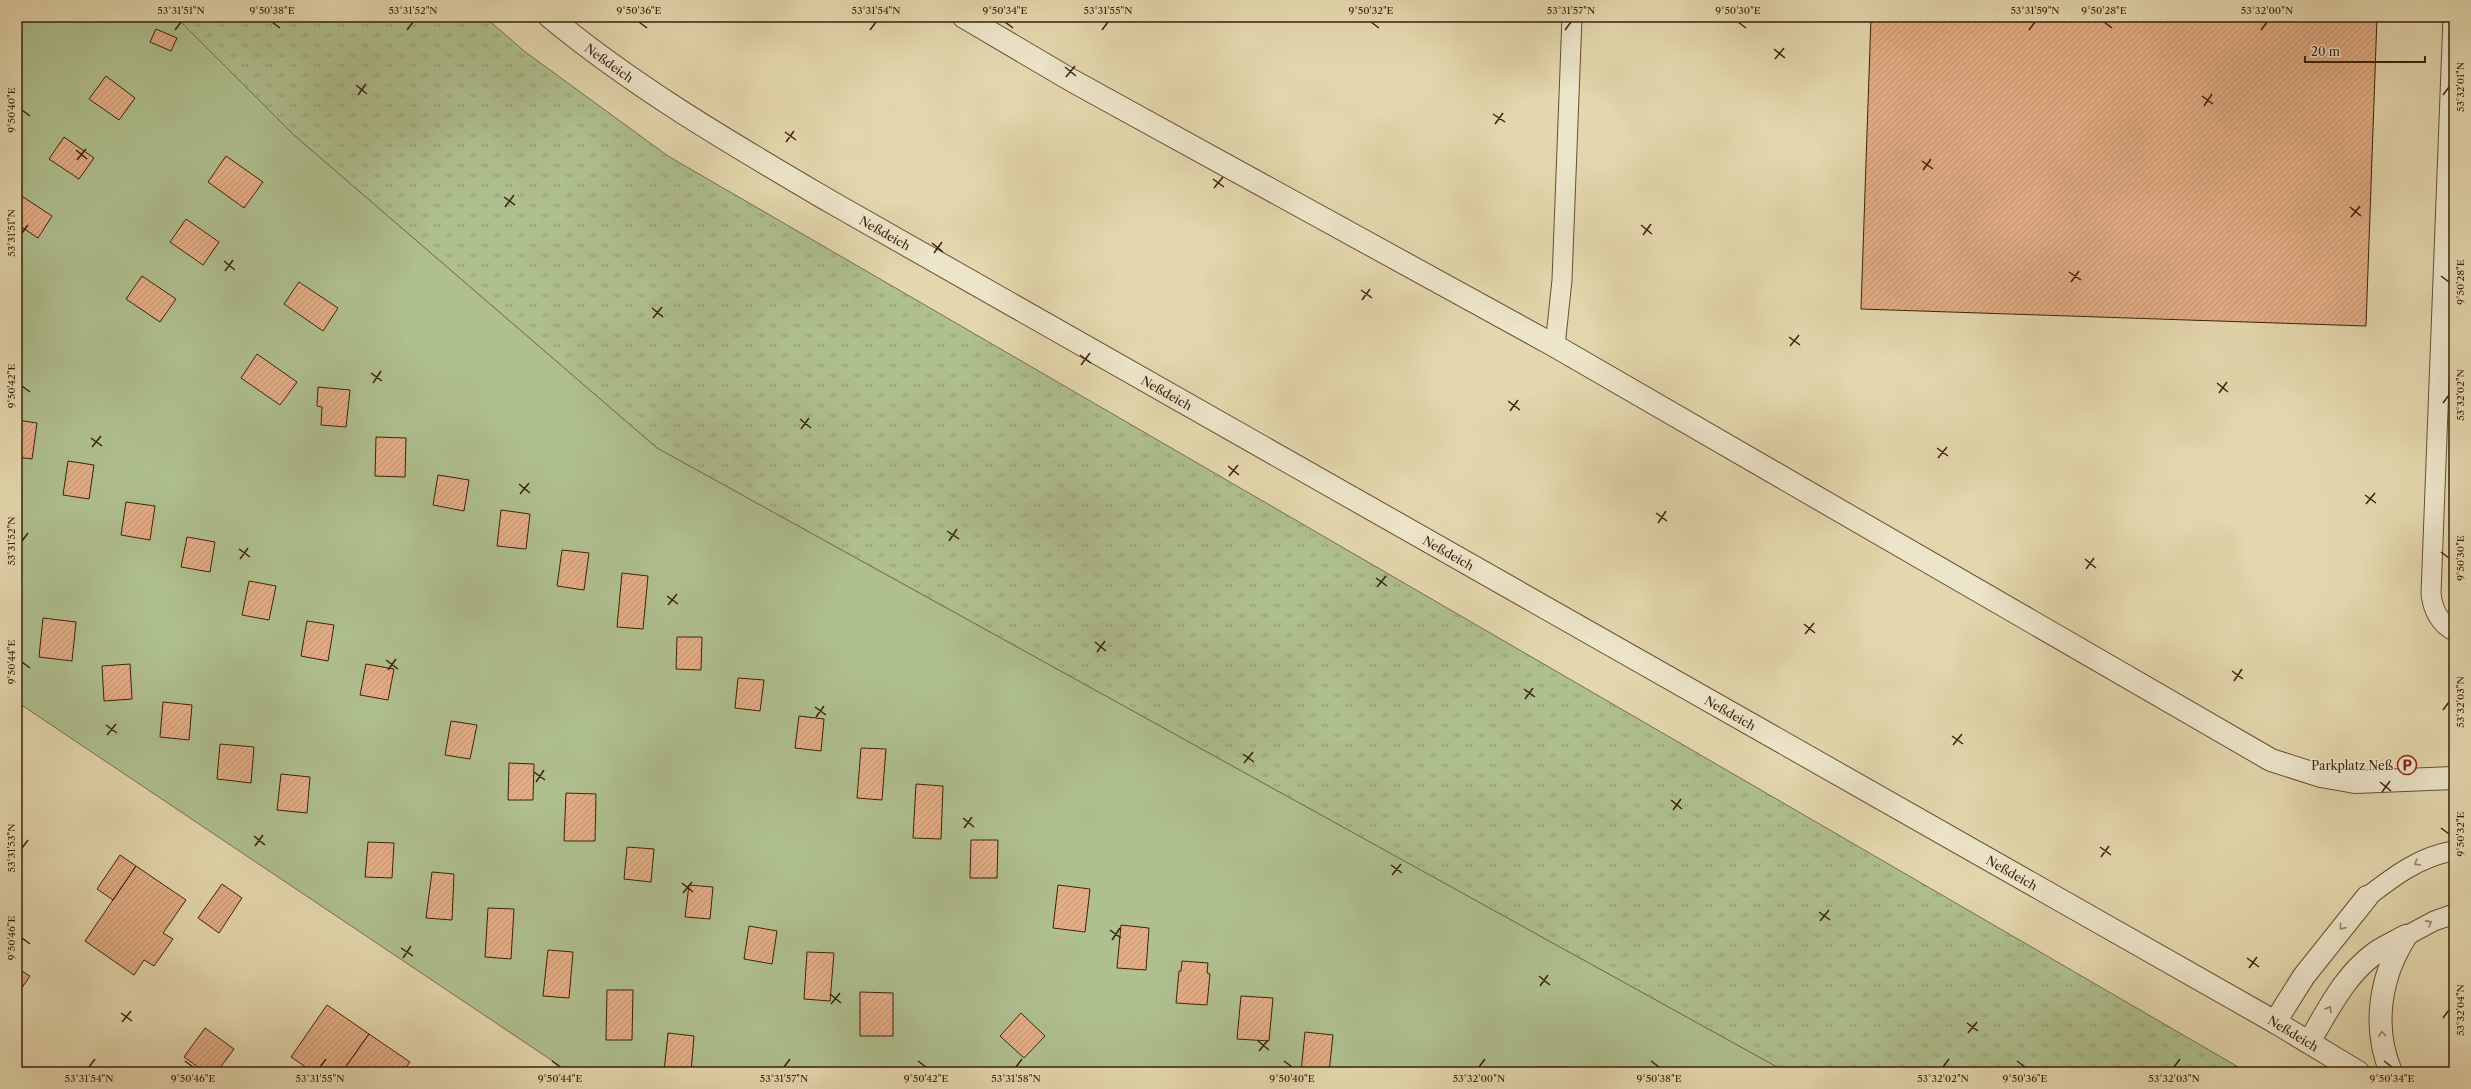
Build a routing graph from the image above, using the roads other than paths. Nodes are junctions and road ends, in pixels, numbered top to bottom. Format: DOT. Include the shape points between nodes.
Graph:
graph roads {
  1 [pos="550,17"];
  2 [pos="964,17"];
  3 [pos="1572,17"];
  4 [pos="2453,17"];
  5 [pos="1555,346"];
  6 [pos="2454,631"];
  7 [pos="2454,778"];
  8 [pos="2454,851"];
  9 [pos="2367,897"];
  10 [pos="2454,914"];
  11 [pos="2406,936"];
  12 [pos="2275,1022"];
  13 [pos="2309,1042"];
  14 [pos="2358,1072"];
  15 [pos="2391,1072"];
  1 -- 12 [label="street, Neßdeich" via="618,71 673,108 831,202"];
  2 -- 5 [label="street" via="1070,80"];
  3 -- 5 [label="lane" via="1562,280"];
  4 -- 6 [label="lane" via="2431,594 2438,617 2446,627"];
  5 -- 7 [label="street" via="2271,760 2321,776 2355,782"];
  8 -- 9 [label="lane, one-way" via="2423,859 2394,876"];
  9 -- 12 [label="street, one-way" via="2304,976"];
  11 -- 10 [label="lane, one-way"];
  13 -- 11 [label="street, one-way" via="2356,969 2374,954"];
  15 -- 11 [label="street, one-way" via="2381,1029 2383,990 2388,969"];
  12 -- 13 [label="street, Neßdeich"];
  13 -- 14 [label="street, Neßdeich"];
}
